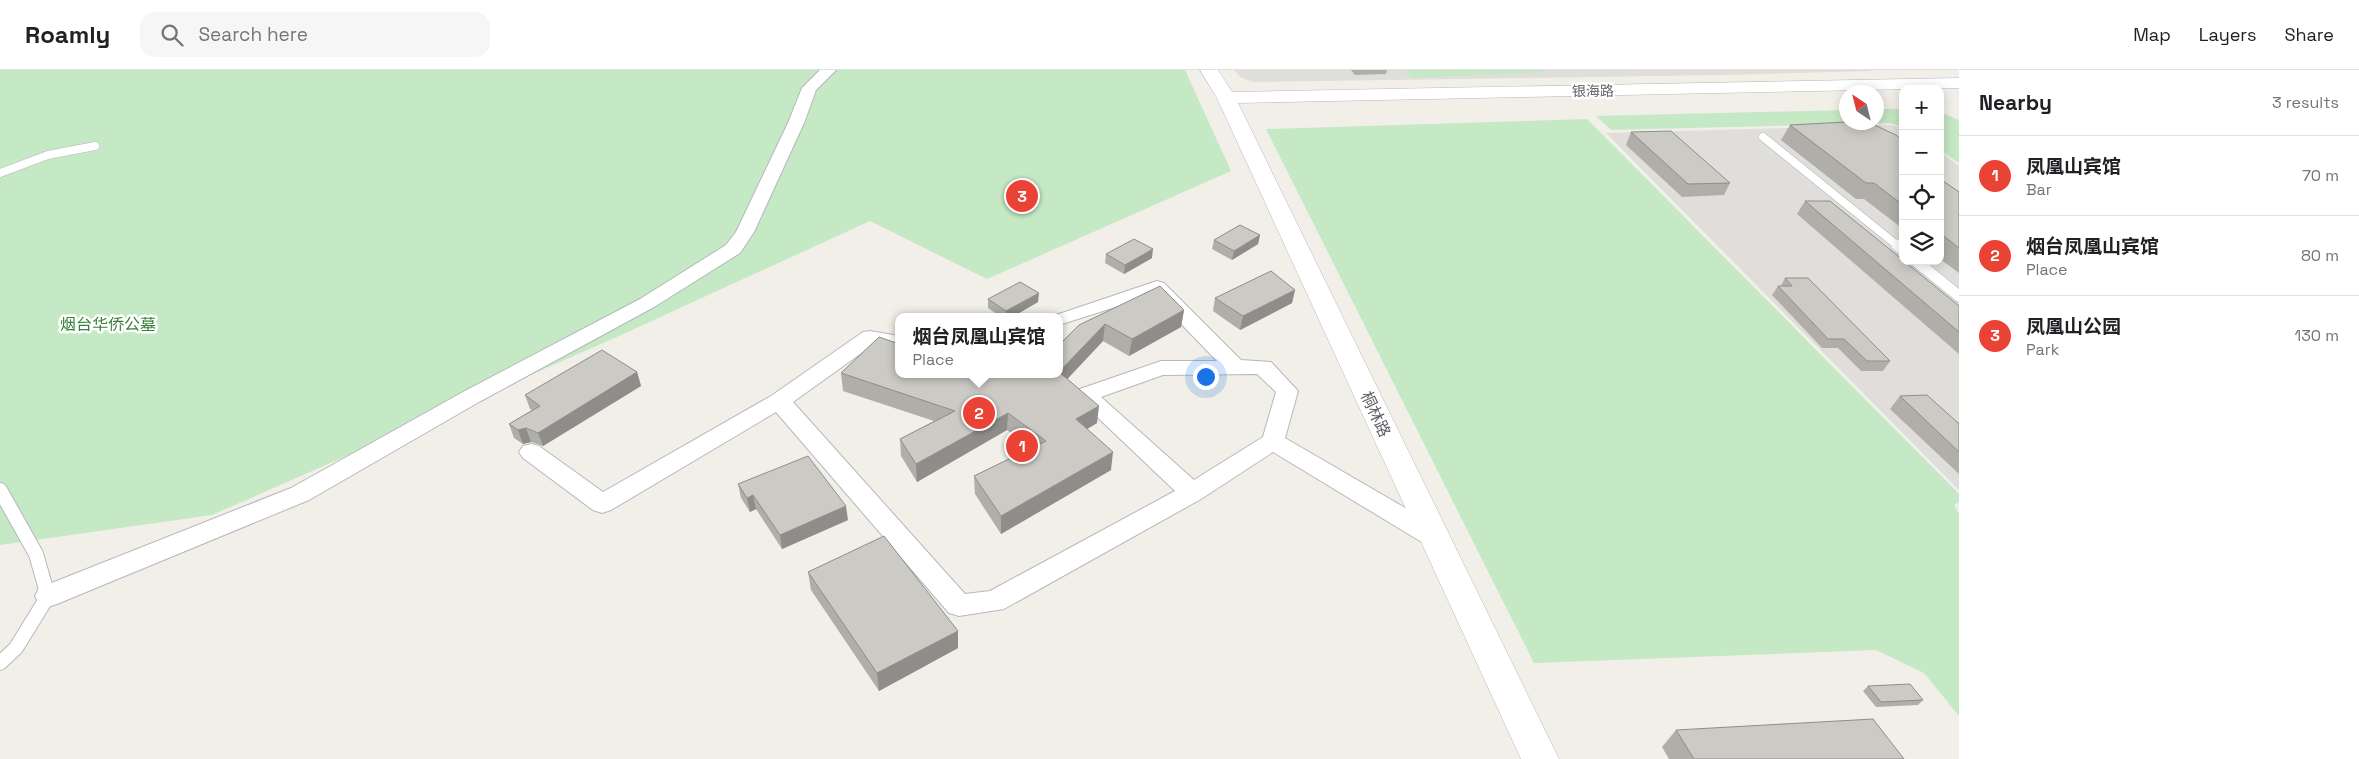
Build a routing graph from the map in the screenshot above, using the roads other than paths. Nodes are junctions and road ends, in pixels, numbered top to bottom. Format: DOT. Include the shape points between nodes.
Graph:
graph roads {
  1 [pos="829,70"];
  2 [pos="1209,70"];
  3 [pos="1910,70"];
  4 [pos="1949,90"];
  5 [pos="1884,92"];
  6 [pos="1899,92"];
  7 [pos="1839,93"];
  8 [pos="1228,103"];
  9 [pos="1763,137"];
  10 [pos="96,146"];
  11 [pos="0,173"];
  12 [pos="1899,247"];
  13 [pos="1921,265"];
  14 [pos="1959,296"];
  15 [pos="1063,318"];
  16 [pos="895,341"];
  17 [pos="1235,367"];
  18 [pos="779,402"];
  19 [pos="1273,441"];
  20 [pos="531,452"];
  21 [pos="0,490"];
  22 [pos="1192,493"];
  23 [pos="1434,537"];
  24 [pos="48,596"];
  25 [pos="0,663"];
  26 [pos="1540,759"];
  1 -- 24 [label="street" via="809,88 745,232 733,250 647,303 470,397 300,494"];
  2 -- 8 [label="main road, 桐林路"];
  3 -- 4 [label="main road"];
  4 -- 8 [label="main road, 银海路"];
  5 -- 6 [label="main road"];
  7 -- 8 [label="main road, 银海路"];
  8 -- 23 [label="main road, 桐林路"];
  9 -- 12 [label="lane"];
  10 -- 11 [label="lane" via="48,155"];
  13 -- 14 [label="lane"];
  15 -- 17 [label="street" via="1157,287"];
  16 -- 18 [label="street" via="870,337"];
  17 -- 19 [label="street" via="1263,366 1287,391"];
  17 -- 22 [label="street" via="1161,368 1085,395"];
  18 -- 20 [label="street" via="602,504"];
  18 -- 22 [label="street" via="960,605 996,601"];
  19 -- 22 [label="street"];
  19 -- 23 [label="street"];
  21 -- 24 [label="lane" via="36,554"];
  23 -- 26 [label="main road, 桐林路"];
  24 -- 25 [label="lane" via="16,648"];
}
